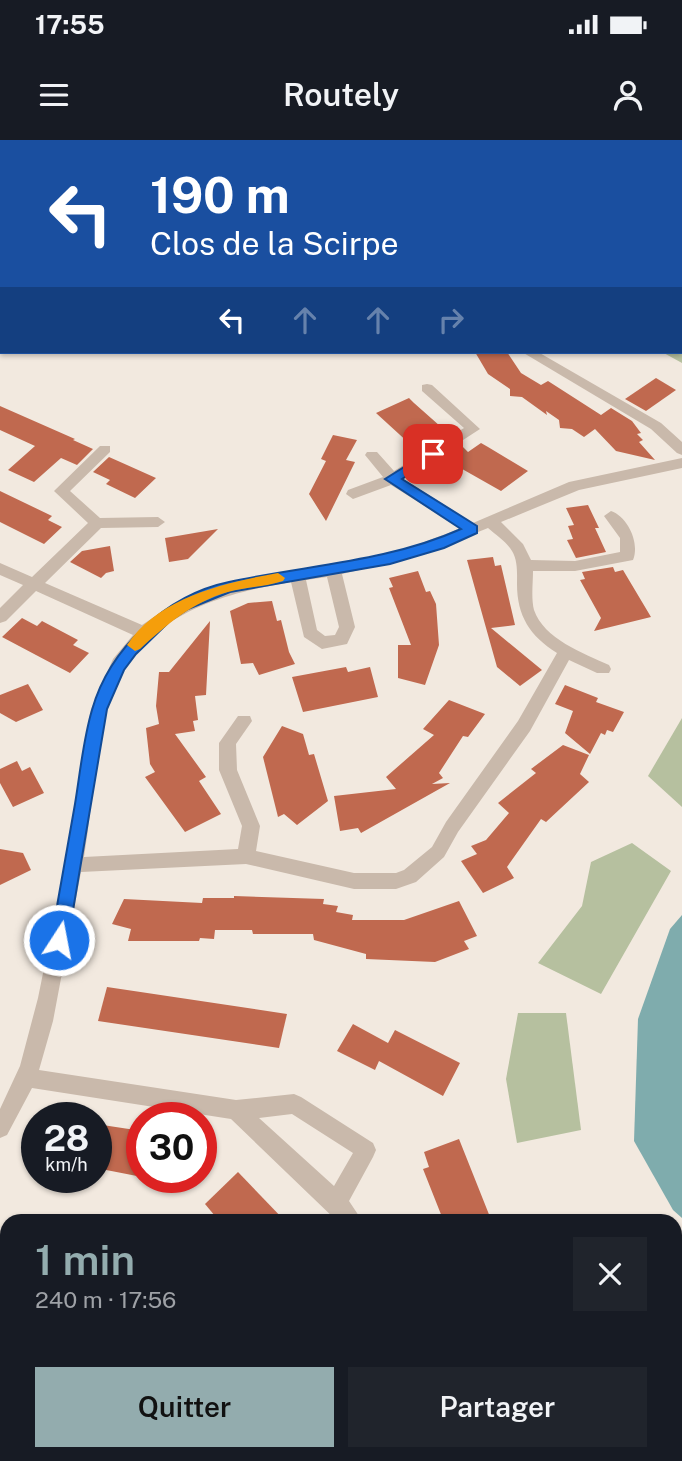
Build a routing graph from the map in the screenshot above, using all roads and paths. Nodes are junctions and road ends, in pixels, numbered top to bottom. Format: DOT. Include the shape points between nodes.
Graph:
graph roads {
  1 [pos="532,354"];
  2 [pos="427,388"];
  3 [pos="105,449"];
  4 [pos="682,450"];
  5 [pos="372,455"];
  6 [pos="682,463"];
  7 [pos="392,479"];
  8 [pos="353,494"];
  9 [pos="611,516"];
  10 [pos="490,521"];
  11 [pos="158,522"];
  12 [pos="97,523"];
  13 [pos="472,529"];
  14 [pos="526,565"];
  15 [pos="0,569"];
  16 [pos="333,570"];
  17 [pos="296,575"];
  18 [pos="32,583"];
  19 [pos="0,617"];
  20 [pos="145,633"];
  21 [pos="566,651"];
  22 [pos="603,669"];
  23 [pos="244,721"];
  24 [pos="246,856"];
  25 [pos="74,865"];
  26 [pos="28,1078"];
  27 [pos="236,1110"];
  28 [pos="0,1128"];
  29 [pos="336,1203"];
  30 [pos="345,1214"];
  1 -- 4 [label="street" via="656,426"];
  2 -- 7 [label="street" via="473,429"];
  3 -- 12 [label="street" via="61,491"];
  5 -- 7 [label="street"];
  6 -- 10 [label="street" via="586,481"];
  7 -- 8 [label="street"];
  7 -- 13 [label="street"];
  9 -- 14 [label="street" via="627,537 628,556 575,566"];
  10 -- 13 [label="street"];
  10 -- 14 [label="street" via="523,552"];
  11 -- 12 [label="street"];
  12 -- 18 [label="street"];
  13 -- 16 [label="street" via="390,559"];
  14 -- 21 [label="street" via="527,610 545,635"];
  15 -- 18 [label="street"];
  16 -- 17 [label="street"];
  16 -- 17 [label="street" via="347,627 341,640 322,643 310,634"];
  17 -- 20 [label="street" via="205,595"];
  18 -- 19 [label="street"];
  18 -- 20 [label="street"];
  20 -- 25 [label="street" via="118,668 99,709"];
  21 -- 22 [label="street"];
  21 -- 24 [label="street" via="524,726 438,852 410,876 396,881 354,881"];
  23 -- 24 [label="street" via="227,743 228,770 251,826"];
  24 -- 25 [label="street"];
  25 -- 26 [label="street"];
  26 -- 27 [label="street"];
  26 -- 28 [label="street"];
  27 -- 29 [label="street"];
  27 -- 29 [label="street" via="294,1104 366,1150"];
  29 -- 30 [label="street"];
}
